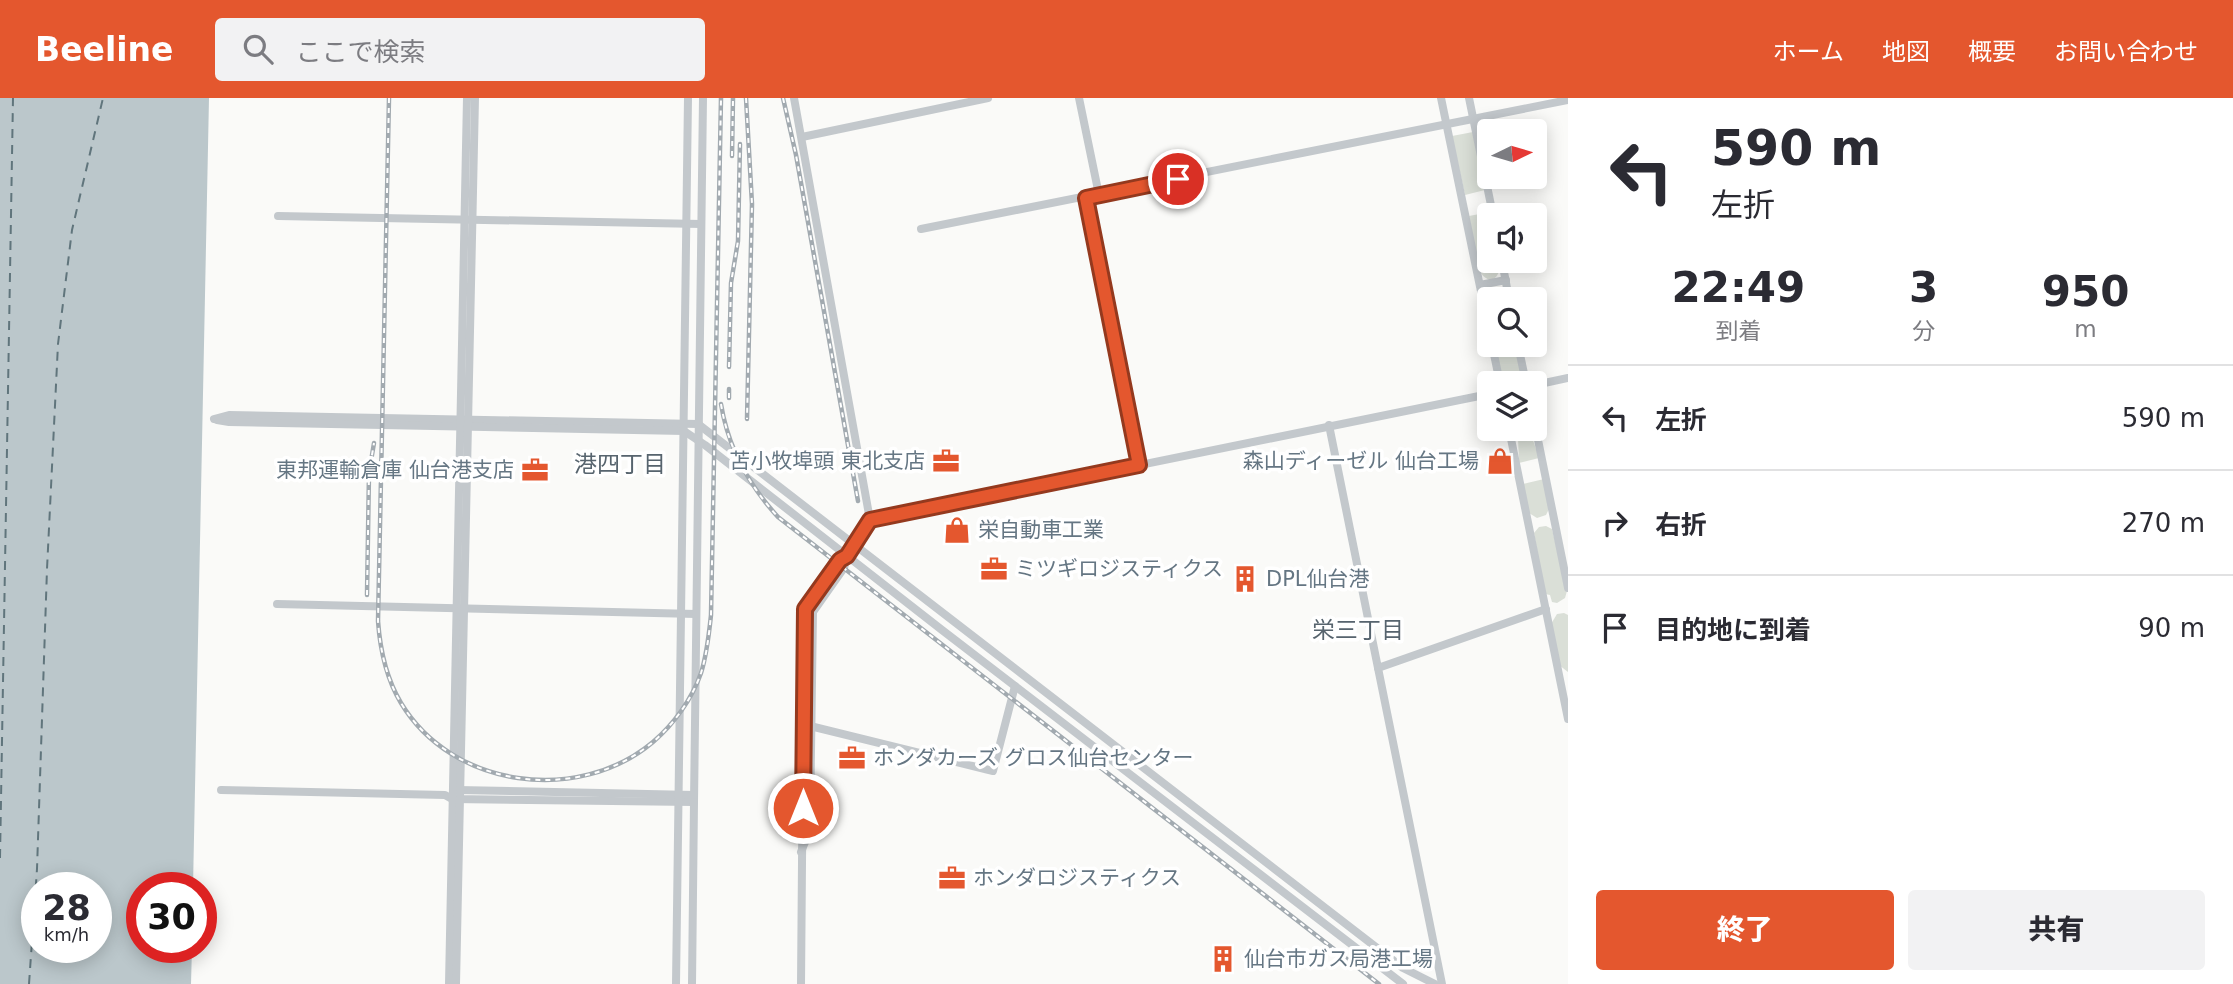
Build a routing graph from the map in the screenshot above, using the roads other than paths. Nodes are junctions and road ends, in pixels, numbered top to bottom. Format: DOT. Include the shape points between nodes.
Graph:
graph roads {
  1 [pos="467,98"];
  2 [pos="475,98"];
  3 [pos="688,98"];
  4 [pos="703,98"];
  5 [pos="794,98"];
  6 [pos="984,98"];
  7 [pos="1079,98"];
  8 [pos="1441,98"];
  9 [pos="1469,98"];
  10 [pos="1568,100"];
  11 [pos="1474,119"];
  12 [pos="1447,124"];
  13 [pos="802,136"];
  14 [pos="1099,195"];
  15 [pos="1086,198"];
  16 [pos="1491,203"];
  17 [pos="278,216"];
  18 [pos="468,219"];
  19 [pos="686,223"];
  20 [pos="701,224"];
  21 [pos="921,229"];
  22 [pos="1505,273"];
  23 [pos="1506,280"];
  24 [pos="1480,285"];
  25 [pos="1507,287"];
  26 [pos="1568,378"];
  27 [pos="1547,382"];
  28 [pos="1477,396"];
  29 [pos="465,422"];
  30 [pos="698,424"];
  31 [pos="1329,425"];
  32 [pos="684,427"];
  33 [pos="699,441"];
  34 [pos="1514,441"];
  35 [pos="1538,441"];
  36 [pos="1139,465"];
  37 [pos="870,520"];
  38 [pos="854,543"];
  39 [pos="847,556"];
  40 [pos="1568,589"];
  41 [pos="277,604"];
  42 [pos="461,608"];
  43 [pos="1546,609"];
  44 [pos="682,614"];
  45 [pos="696,614"];
  46 [pos="1378,668"];
  47 [pos="1015,686"];
  48 [pos="1568,719"];
  49 [pos="807,725"];
  50 [pos="1160,780"];
  51 [pos="221,790"];
  52 [pos="1152,790"];
  53 [pos="454,794"];
  54 [pos="679,798"];
  55 [pos="694,799"];
  56 [pos="449,984"];
  57 [pos="456,984"];
  58 [pos="676,984"];
  59 [pos="692,984"];
  60 [pos="801,984"];
  61 [pos="1403,984"];
  62 [pos="1435,984"];
  63 [pos="1442,984"];
  1 -- 18 [label="street"];
  2 -- 18 [label="street"];
  3 -- 19 [label="street"];
  4 -- 20 [label="street"];
  5 -- 13 [label="street"];
  6 -- 13 [label="street"];
  7 -- 14 [label="street"];
  8 -- 12 [label="street"];
  9 -- 11 [label="street"];
  10 -- 11 [label="street"];
  11 -- 12 [label="street"];
  11 -- 16 [label="street"];
  12 -- 14 [label="street"];
  12 -- 24 [label="street"];
  13 -- 37 [label="street"];
  14 -- 15 [label="street"];
  15 -- 21 [label="street"];
  15 -- 36 [label="street"];
  17 -- 18 [label="street"];
  18 -- 19 [label="street"];
  18 -- 29 [label="street"];
  19 -- 20 [label="street"];
  19 -- 32 [label="street"];
  20 -- 30 [label="street"];
  22 -- 23 [label="street"];
  23 -- 24 [label="street"];
  23 -- 25 [label="street"];
  26 -- 27 [label="street"];
  28 -- 31 [label="street"];
  29 -- 29 [label="street" via="229,422 214,419 229,415"];
  29 -- 32 [label="street"];
  29 -- 42 [label="street"];
  30 -- 32 [label="street"];
  30 -- 33 [label="street"];
  30 -- 38 [label="street"];
  31 -- 36 [label="street"];
  31 -- 46 [label="street"];
  32 -- 33 [label="street"];
  32 -- 44 [label="street"];
  33 -- 39 [label="street"];
  33 -- 45 [label="street"];
  34 -- 43 [label="street"];
  35 -- 40 [label="street"];
  36 -- 37 [label="street"];
  37 -- 38 [label="street"];
  38 -- 39 [label="street"];
  38 -- 50 [label="street"];
  39 -- 47 [label="street"];
  39 -- 49 [label="street" via="844,568 813,612"];
  41 -- 42 [label="street"];
  42 -- 44 [label="street"];
  42 -- 53 [label="street"];
  43 -- 46 [label="street"];
  43 -- 48 [label="street"];
  44 -- 45 [label="street"];
  44 -- 54 [label="street"];
  45 -- 55 [label="street"];
  46 -- 63 [label="street"];
  47 -- 49 [label="street" via="993,771"];
  47 -- 52 [label="street"];
  49 -- 60 [label="street"];
  50 -- 52 [label="street"];
  50 -- 62 [label="street" via="1403,968"];
  51 -- 53 [label="street"];
  52 -- 61 [label="street"];
  53 -- 54 [label="street"];
  53 -- 56 [label="street"];
  53 -- 57 [label="street"];
  54 -- 55 [label="street"];
  54 -- 58 [label="street"];
  55 -- 59 [label="street"];
}
